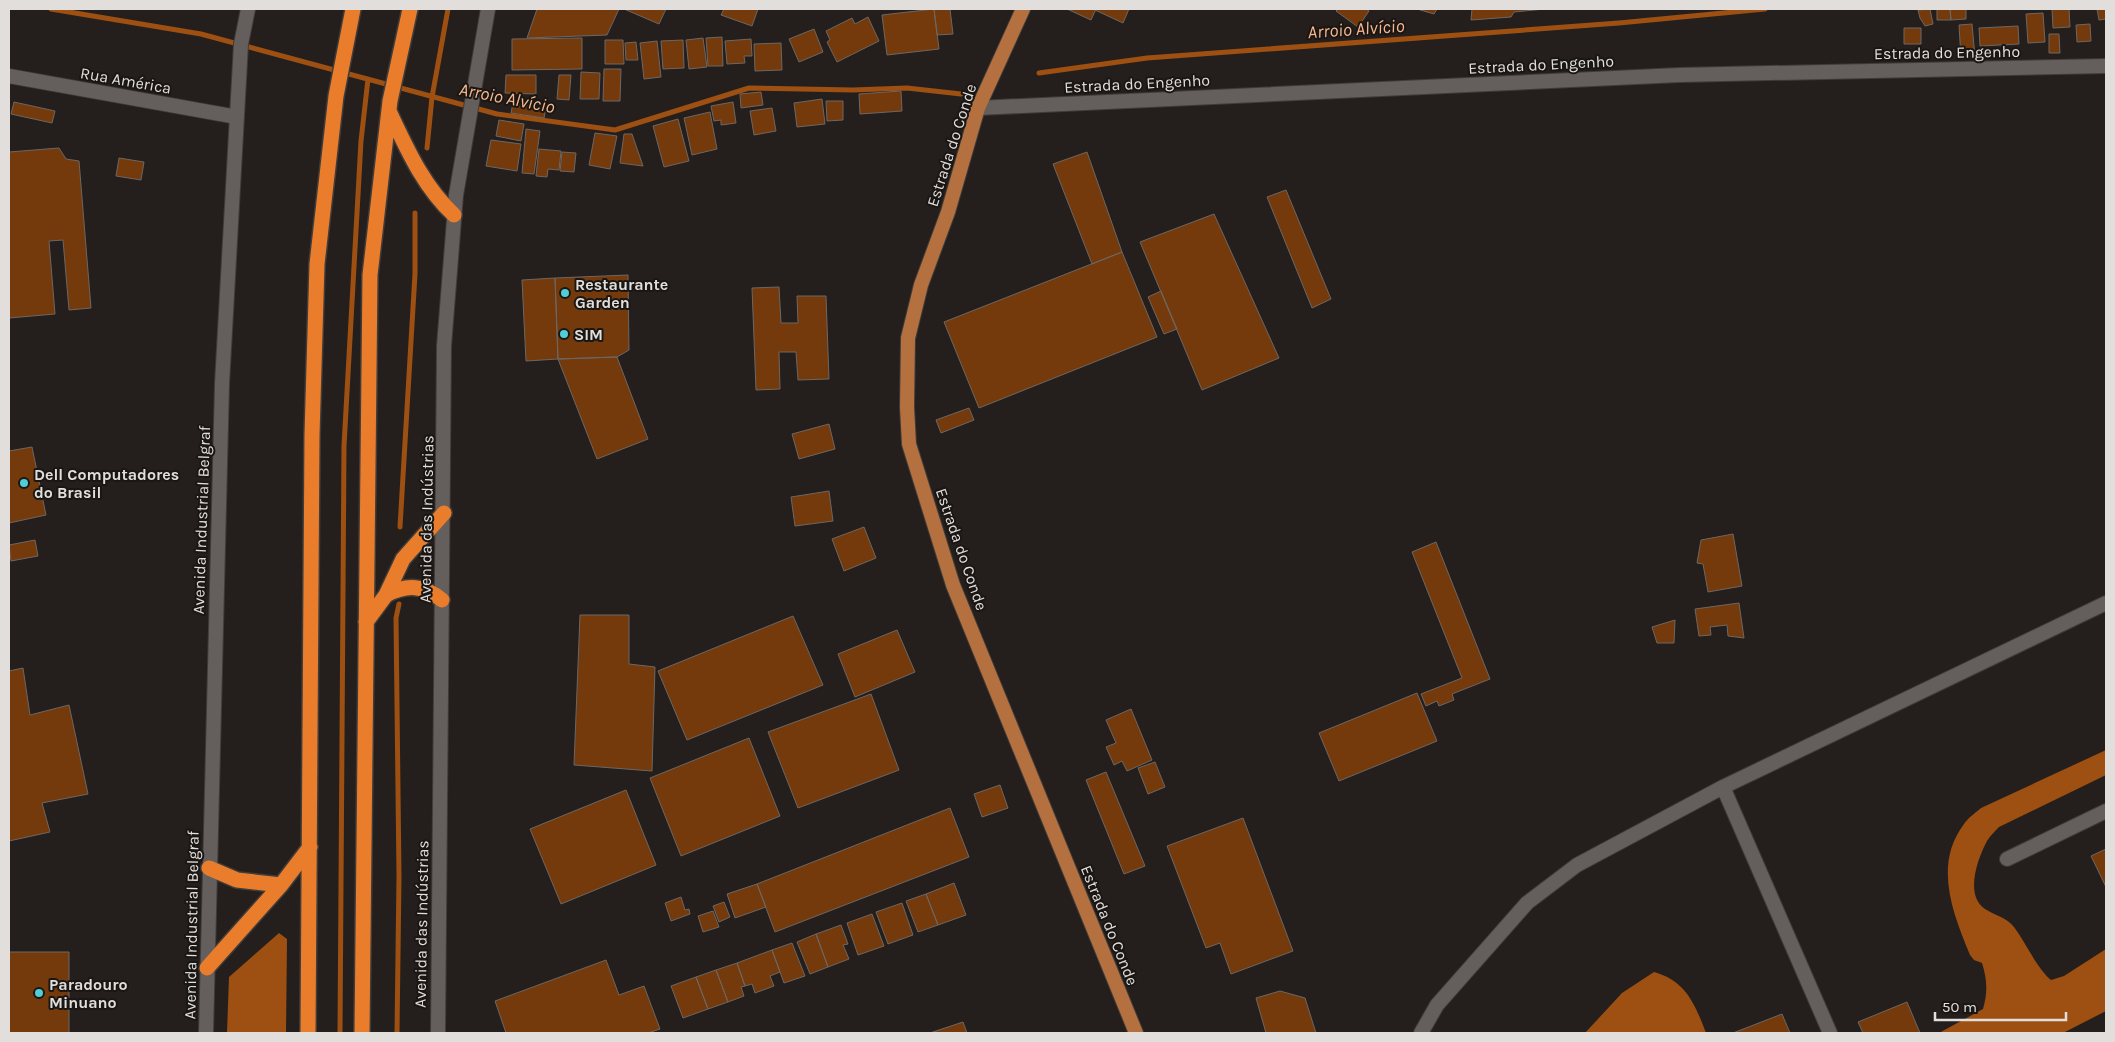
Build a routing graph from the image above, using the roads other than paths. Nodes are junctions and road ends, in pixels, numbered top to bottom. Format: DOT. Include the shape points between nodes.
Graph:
graph roads {
  1 [pos="248,9"];
  2 [pos="353,9"];
  3 [pos="410,9"];
  4 [pos="488,9"];
  5 [pos="1024,9"];
  6 [pos="2106,66"];
  7 [pos="9,76"];
  8 [pos="390,106"];
  9 [pos="978,108"];
  10 [pos="237,117"];
  11 [pos="454,214"];
  12 [pos="444,513"];
  13 [pos="386,595"];
  14 [pos="442,600"];
  15 [pos="2106,603"];
  16 [pos="366,622"];
  17 [pos="1723,788"];
  18 [pos="2106,811"];
  19 [pos="310,847"];
  20 [pos="2007,859"];
  21 [pos="209,868"];
  22 [pos="281,885"];
  23 [pos="207,968"];
  24 [pos="206,1033"];
  25 [pos="308,1033"];
  26 [pos="362,1033"];
  27 [pos="438,1033"];
  28 [pos="1136,1033"];
  29 [pos="1422,1033"];
  30 [pos="1830,1033"];
  1 -- 10 [label="street, Avenida Industrial Belgraf" via="241,50"];
  2 -- 19 [label="highway" via="336,96 316,274"];
  3 -- 8 [label="highway"];
  4 -- 11 [label="street, Avenida das Indústrias"];
  5 -- 9 [label="main road, Estrada do Conde"];
  6 -- 9 [label="street, Estrada do Engenho" via="1679,75"];
  7 -- 10 [label="street, Rua América"];
  8 -- 11 [label="highway" via="414,165 438,200"];
  8 -- 16 [label="highway" via="370,275"];
  9 -- 28 [label="main road, Estrada do Conde" via="948,212 921,285 908,338 909,444 953,585"];
  10 -- 21 [label="street, Avenida Industrial Belgraf" via="222,384"];
  11 -- 12 [label="street, Avenida das Indústrias" via="444,346"];
  12 -- 13 [label="highway" via="403,559"];
  12 -- 14 [label="street, Avenida das Indústrias"];
  13 -- 14 [label="highway" via="409,586 433,592"];
  13 -- 16 [label="highway"];
  14 -- 27 [label="street, Avenida das Indústrias"];
  15 -- 17 [label="street"];
  16 -- 26 [label="highway"];
  17 -- 29 [label="street" via="1577,864 1527,903 1438,1005"];
  17 -- 30 [label="street"];
  18 -- 20 [label="street"];
  19 -- 22 [label="highway"];
  19 -- 25 [label="highway"];
  21 -- 22 [label="highway" via="237,880"];
  21 -- 23 [label="street, Avenida Industrial Belgraf"];
  22 -- 23 [label="highway"];
  23 -- 24 [label="street, Avenida Industrial Belgraf"];
}
